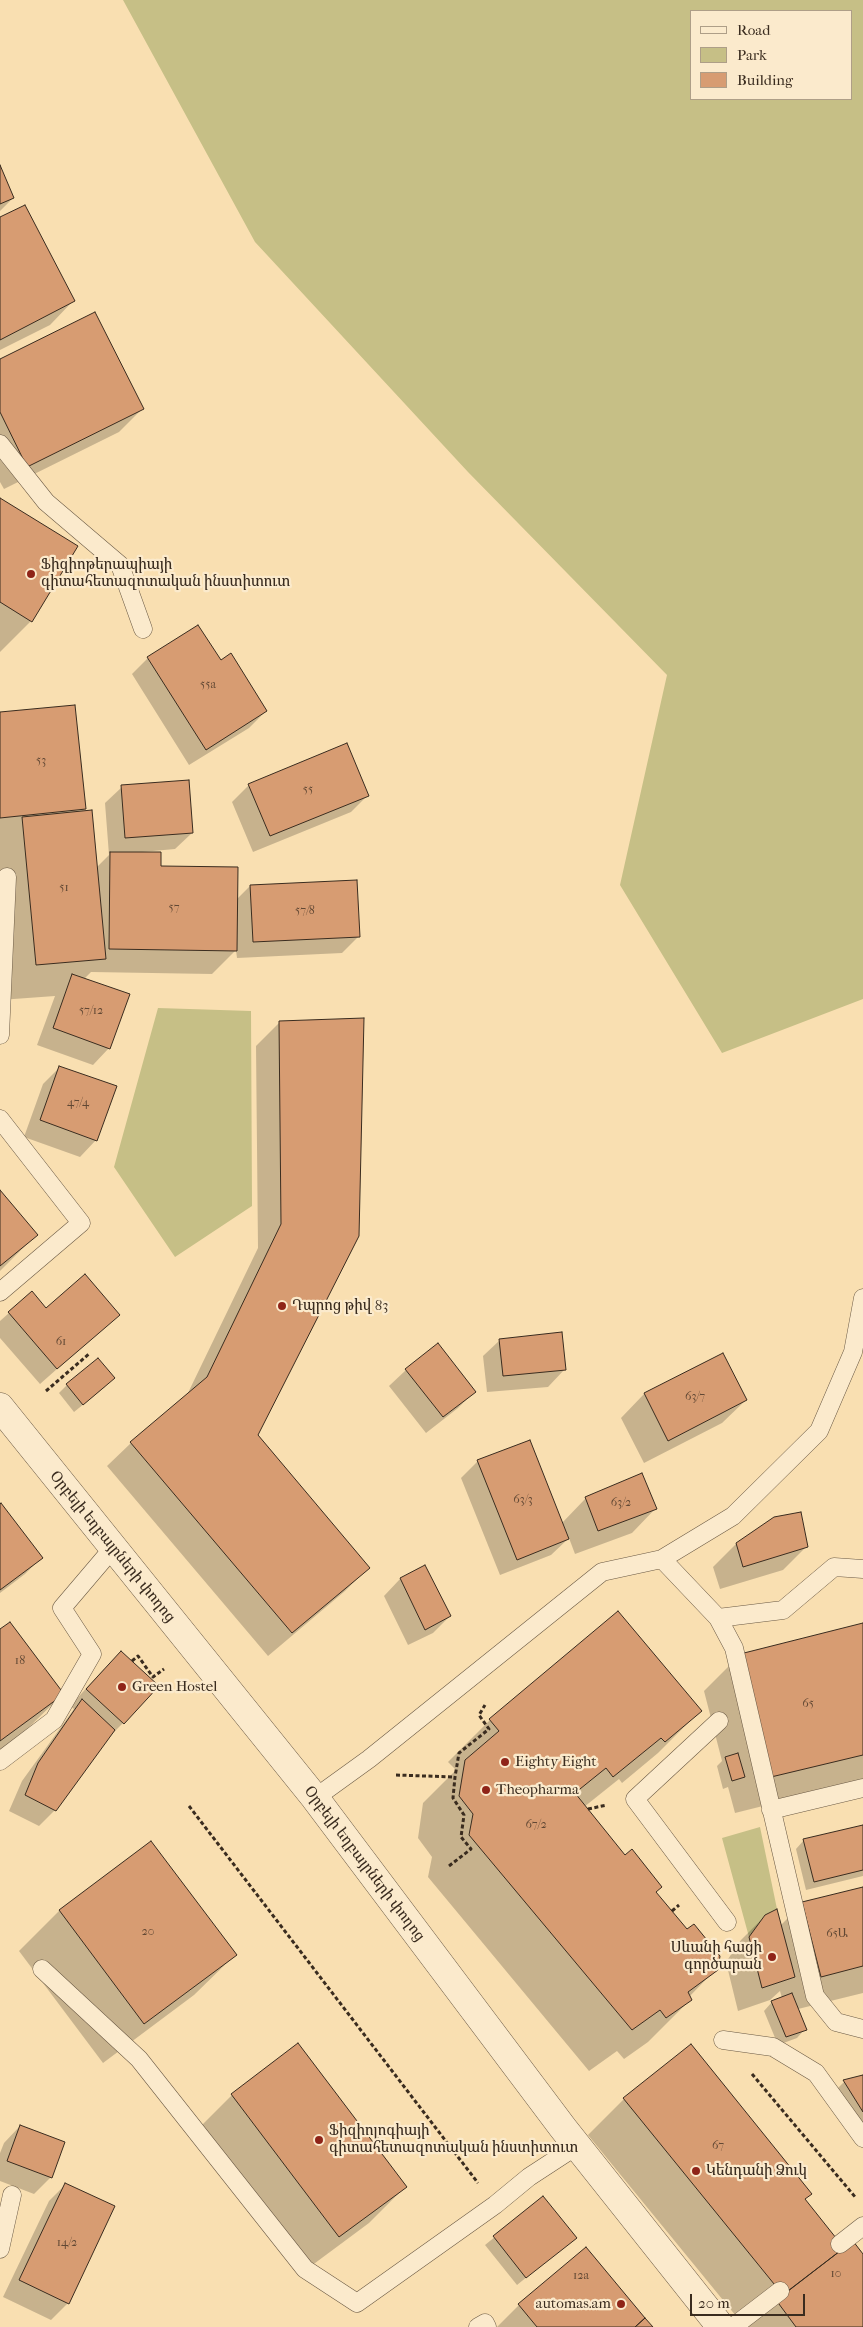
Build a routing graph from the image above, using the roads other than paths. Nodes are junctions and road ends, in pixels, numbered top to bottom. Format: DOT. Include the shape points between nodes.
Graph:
graph roads {
  1 [pos="0,444"];
  2 [pos="143,629"];
  3 [pos="8,877"];
  4 [pos="0,1035"];
  5 [pos="0,1119"];
  6 [pos="0,1292"];
  7 [pos="863,1298"];
  8 [pos="0,1407"];
  9 [pos="113,1548"];
  10 [pos="662,1559"];
  11 [pos="863,1569"];
  12 [pos="718,1618"];
  13 [pos="720,1721"];
  14 [pos="0,1761"];
  15 [pos="863,1788"];
  16 [pos="315,1798"];
  17 [pos="771,1810"];
  18 [pos="727,1922"];
  19 [pos="42,1970"];
  20 [pos="863,2029"];
  21 [pos="723,2040"];
  22 [pos="863,2138"];
  23 [pos="578,2146"];
  24 [pos="12,2195"];
  25 [pos="863,2226"];
  26 [pos="840,2244"];
  27 [pos="0,2249"];
  28 [pos="780,2291"];
  29 [pos="722,2326"];
  30 [pos="478,2327"];
  31 [pos="487,2327"];
  1 -- 2 [label="lane" via="46,502 120,565"];
  3 -- 4 [label="lane"];
  5 -- 6 [label="lane" via="81,1224"];
  7 -- 10 [label="lane" via="853,1352 819,1430 733,1516"];
  8 -- 9 [label="street, Օրբելի եղբայրների փողոց"];
  9 -- 14 [label="lane" via="62,1608 92,1654 54,1720"];
  9 -- 16 [label="street, Օրբելի եղբայրների փողոց"];
  10 -- 12 [label="lane"];
  10 -- 16 [label="lane" via="602,1572"];
  11 -- 12 [label="lane" via="834,1567 783,1610"];
  12 -- 17 [label="lane" via="734,1648"];
  13 -- 18 [label="lane" via="635,1799"];
  15 -- 17 [label="lane"];
  16 -- 23 [label="street, Օրբելի եղբայրների փողոց"];
  17 -- 20 [label="lane" via="814,1996 836,2022"];
  19 -- 23 [label="lane" via="139,2059 305,2269 357,2303 495,2205 528,2177"];
  21 -- 22 [label="lane" via="773,2047 816,2073"];
  23 -- 29 [label="street, Օրբելի եղբայրների փողոց"];
  24 -- 27 [label="lane"];
  25 -- 26 [label="lane"];
  28 -- 29 [label="lane"];
  30 -- 31 [label="lane" via="484,2323"];
}
